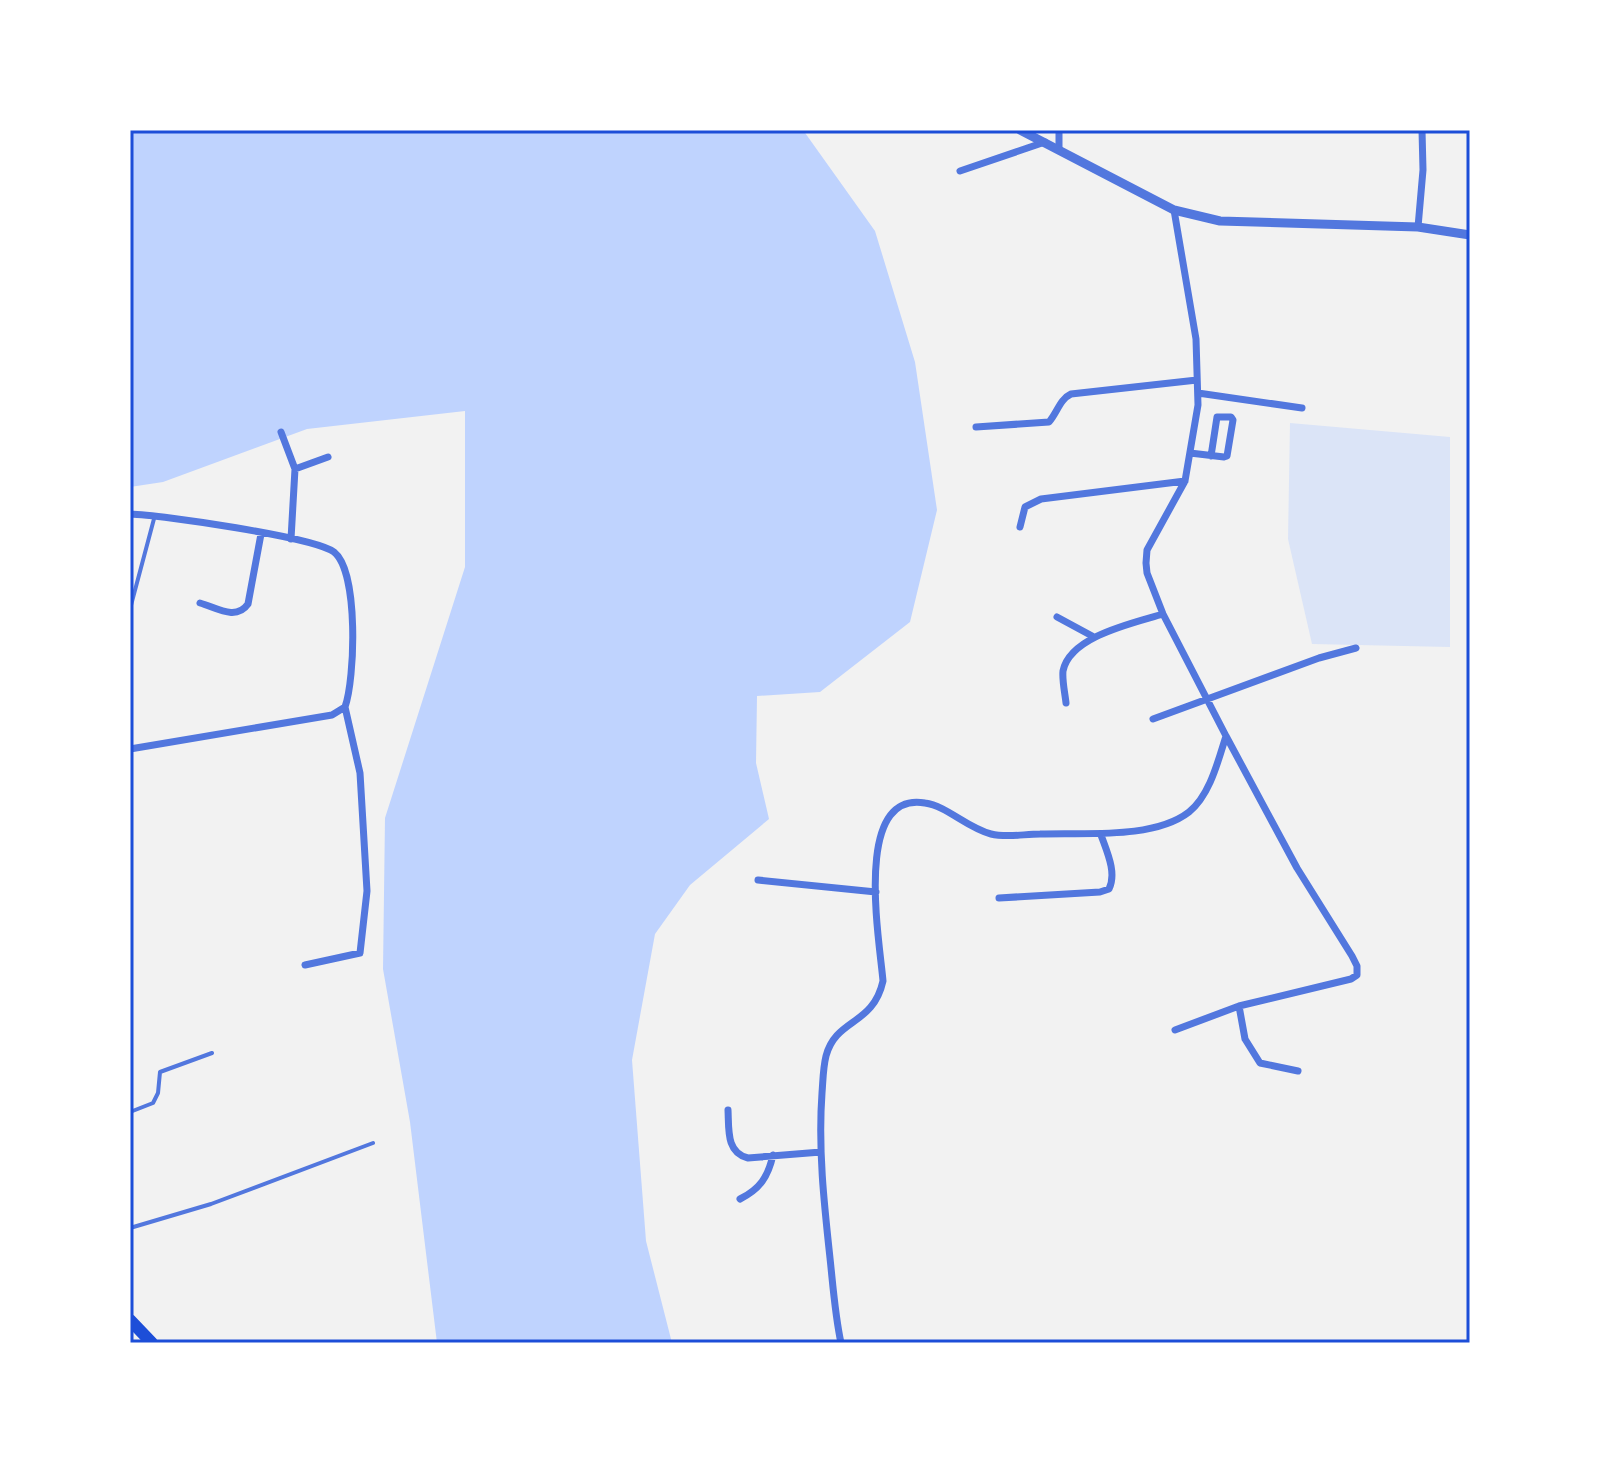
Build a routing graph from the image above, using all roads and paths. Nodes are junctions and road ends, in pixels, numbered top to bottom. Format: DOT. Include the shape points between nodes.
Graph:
graph roads {
  1 [pos="1020,130"];
  2 [pos="1059,130"];
  3 [pos="1422,130"];
  4 [pos="1045,142"];
  5 [pos="1059,149"];
  6 [pos="960,171"];
  7 [pos="1174,210"];
  8 [pos="1418,227"];
  9 [pos="1470,235"];
  10 [pos="1197,380"];
  11 [pos="1198,393"];
  12 [pos="1302,408"];
  13 [pos="976,427"];
  14 [pos="281,432"];
  15 [pos="1190,453"];
  16 [pos="1211,456"];
  17 [pos="328,457"];
  18 [pos="295,469"];
  19 [pos="1185,481"];
  20 [pos="130,514"];
  21 [pos="155,515"];
  22 [pos="1020,527"];
  23 [pos="261,534"];
  24 [pos="291,539"];
  25 [pos="200,603"];
  26 [pos="130,609"];
  27 [pos="1163,614"];
  28 [pos="1057,617"];
  29 [pos="1094,637"];
  30 [pos="1356,648"];
  31 [pos="1208,700"];
  32 [pos="1066,703"];
  33 [pos="345,707"];
  34 [pos="1153,719"];
  35 [pos="1226,736"];
  36 [pos="130,749"];
  37 [pos="1101,835"];
  38 [pos="758,880"];
  39 [pos="876,892"];
  40 [pos="999,898"];
  41 [pos="305,965"];
  42 [pos="1239,1006"];
  43 [pos="1175,1030"];
  44 [pos="212,1053"];
  45 [pos="1298,1071"];
  46 [pos="728,1110"];
  47 [pos="130,1112"];
  48 [pos="373,1143"];
  49 [pos="821,1152"];
  50 [pos="773,1155"];
  51 [pos="740,1199"];
  52 [pos="130,1228"];
  53 [pos="130,1320"];
  54 [pos="152,1343"];
  55 [pos="841,1343"];
  1 -- 4 [label="street"];
  2 -- 5 [label="street"];
  3 -- 8 [label="street"];
  4 -- 5 [label="street"];
  4 -- 6 [label="street"];
  5 -- 7 [label="street"];
  7 -- 8 [label="street" via="1220,221"];
  7 -- 10 [label="street" via="1196,339"];
  8 -- 9 [label="street"];
  10 -- 11 [label="street"];
  10 -- 13 [label="street" via="1071,394 1049,422"];
  11 -- 12 [label="street"];
  11 -- 15 [label="street"];
  14 -- 18 [label="street"];
  15 -- 16 [label="street"];
  15 -- 19 [label="street"];
  16 -- 16 [label="street" via="1229,453 1231,417 1217,417"];
  17 -- 18 [label="street"];
  18 -- 24 [label="street"];
  19 -- 22 [label="street" via="1041,499 1025,507"];
  19 -- 27 [label="street" via="1147,550 1147,573"];
  20 -- 21 [label="street"];
  21 -- 23 [label="street"];
  21 -- 26 [label="lane"];
  23 -- 24 [label="street"];
  23 -- 25 [label="street" via="243,612"];
  24 -- 33 [label="street" via="330,550 343,565 352,654"];
  27 -- 29 [label="street"];
  27 -- 31 [label="street"];
  28 -- 29 [label="street"];
  29 -- 32 [label="street" via="1065,667"];
  30 -- 31 [label="street"];
  31 -- 34 [label="street"];
  31 -- 35 [label="street"];
  33 -- 36 [label="street" via="332,715"];
  33 -- 41 [label="street" via="360,773 367,891 360,953"];
  35 -- 37 [label="street" via="1201,799 1190,811 1158,826"];
  35 -- 42 [label="street" via="1357,966 1351,979"];
  37 -- 39 [label="street" via="993,835 934,805 908,805 889,817 878,840"];
  37 -- 40 [label="street" via="1113,873 1109,889"];
  38 -- 39 [label="street"];
  39 -- 49 [label="street" via="883,981 874,1006 832,1041 826,1055"];
  42 -- 43 [label="street"];
  42 -- 45 [label="street" via="1245,1039 1260,1063"];
  44 -- 47 [label="lane" via="160,1072 153,1103"];
  46 -- 50 [label="street" via="732,1148 738,1156"];
  48 -- 52 [label="lane" via="211,1204"];
  49 -- 50 [label="street"];
  49 -- 55 [label="street"];
  50 -- 51 [label="street" via="756,1191"];
  53 -- 54 [label="main road"];
}
